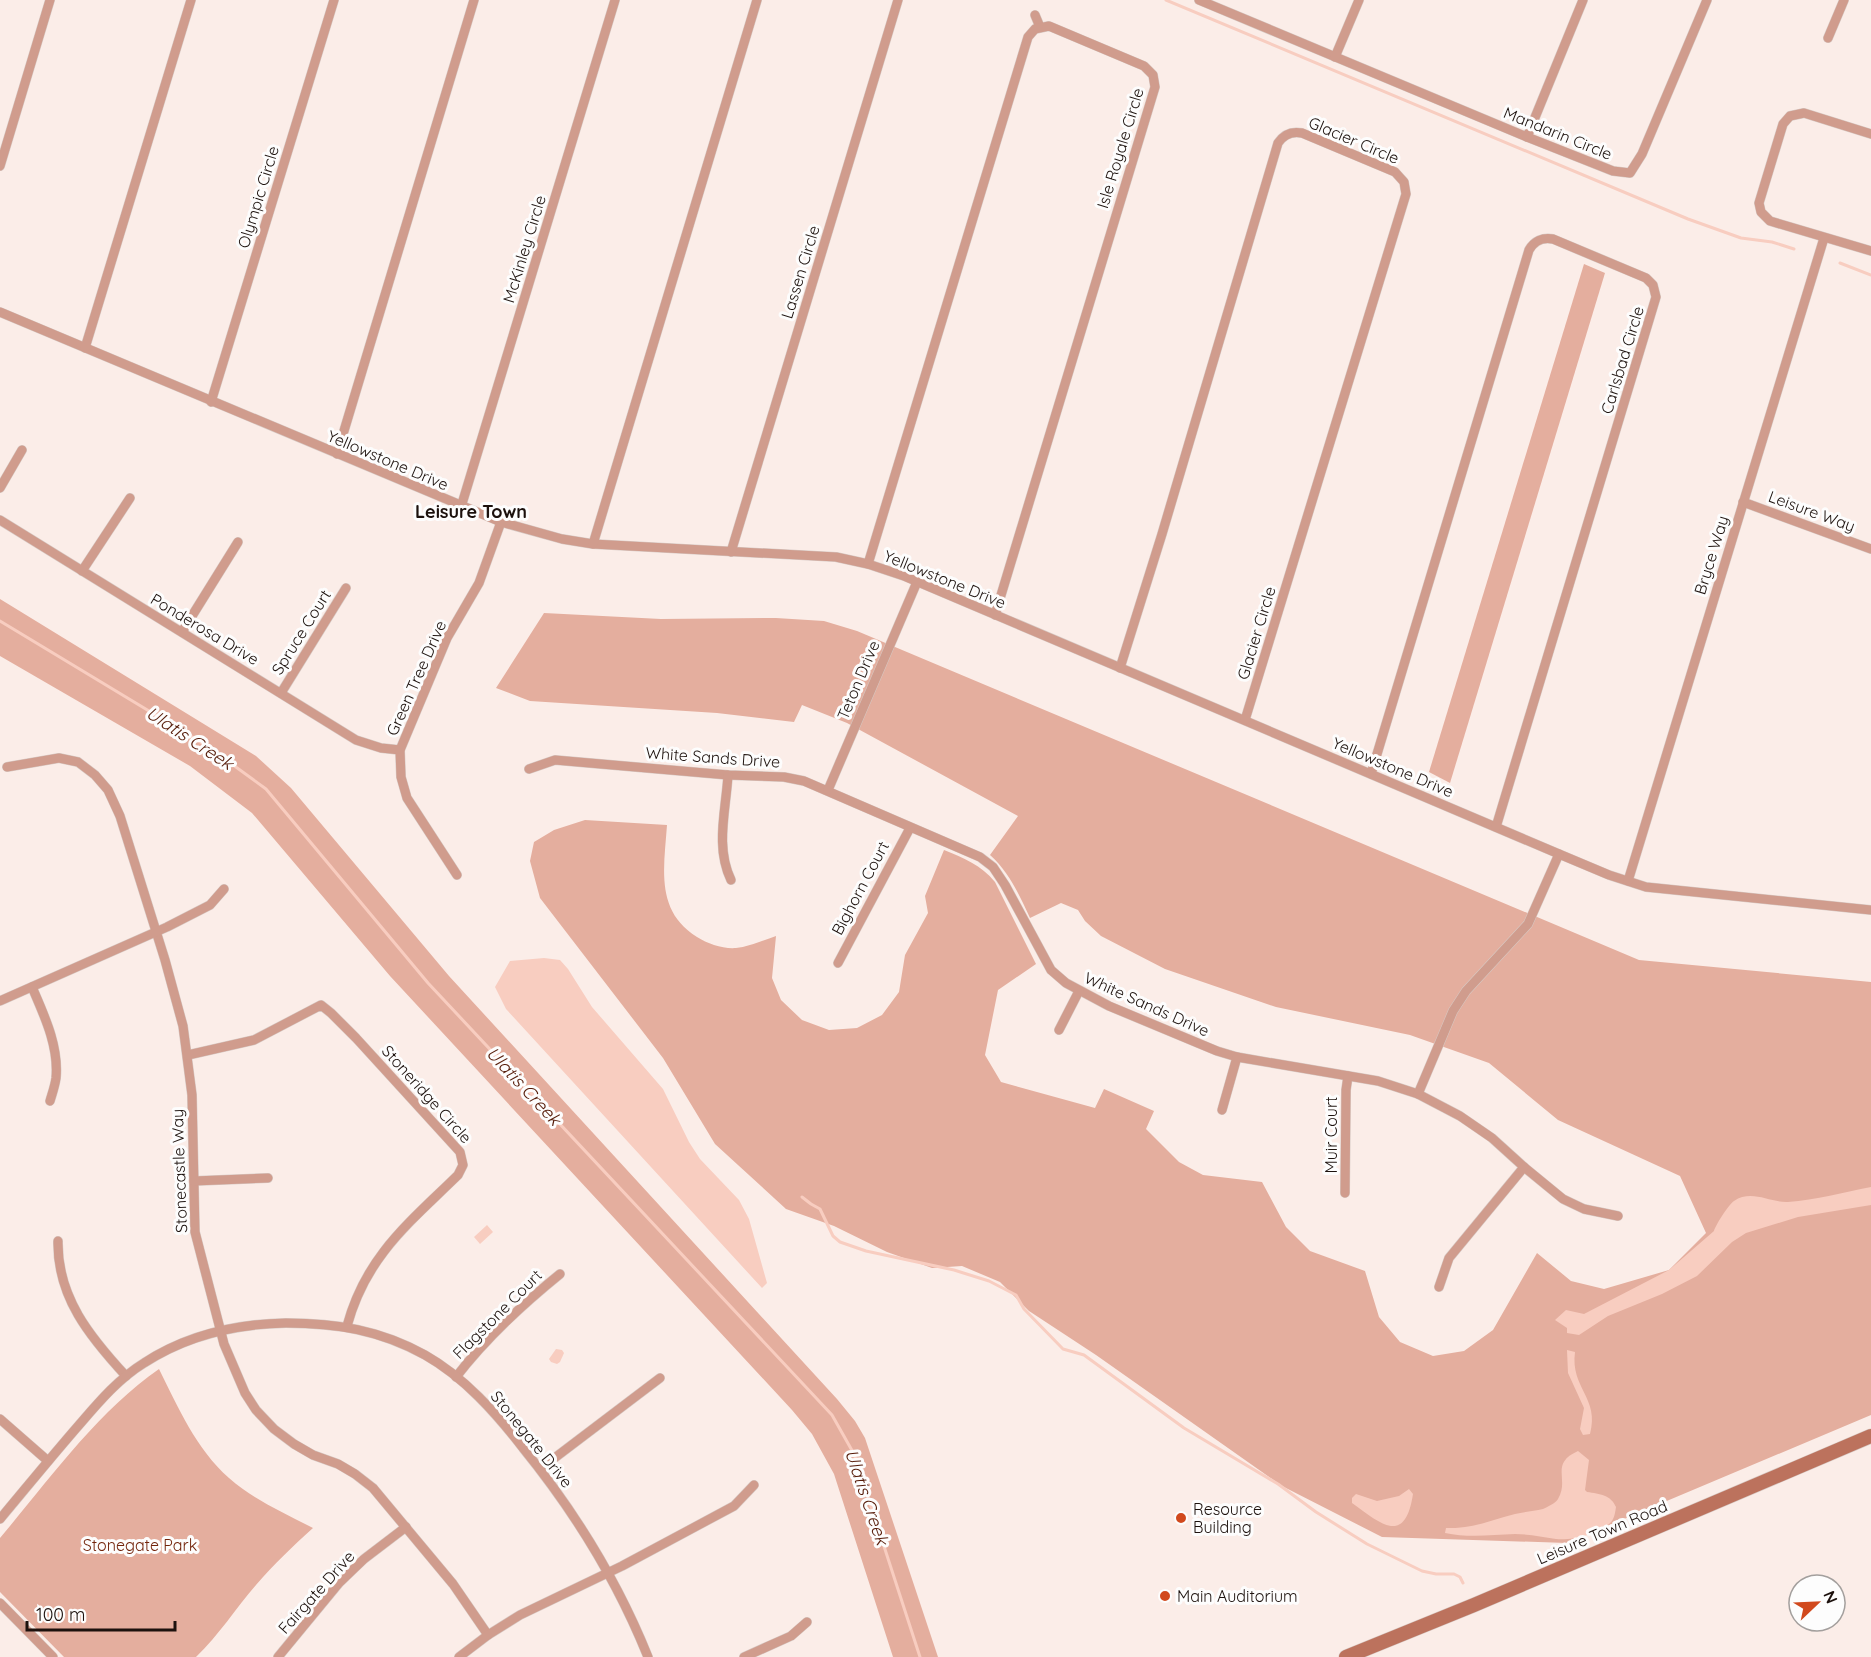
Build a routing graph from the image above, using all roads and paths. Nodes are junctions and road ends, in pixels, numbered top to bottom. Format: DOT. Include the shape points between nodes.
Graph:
graph roads {
  1 [pos="50,0"];
  2 [pos="191,0"];
  3 [pos="334,0"];
  4 [pos="474,0"];
  5 [pos="615,0"];
  6 [pos="757,0"];
  7 [pos="898,0"];
  8 [pos="1199,0"];
  9 [pos="1359,0"];
  10 [pos="1583,0"];
  11 [pos="1707,0"];
  12 [pos="1844,0"];
  13 [pos="1035,15"];
  14 [pos="1040,27"];
  15 [pos="1828,38"];
  16 [pos="1335,57"];
  17 [pos="1163,71"];
  18 [pos="1153,75"];
  19 [pos="1285,123"];
  20 [pos="1289,134"];
  21 [pos="1871,134"];
  22 [pos="1527,137"];
  23 [pos="0,166"];
  24 [pos="1413,177"];
  25 [pos="1404,182"];
  26 [pos="1537,228"];
  27 [pos="1824,238"];
  28 [pos="1540,239"];
  29 [pos="1871,251"];
  30 [pos="1665,283"];
  31 [pos="1654,288"];
  32 [pos="0,312"];
  33 [pos="85,348"];
  34 [pos="211,402"];
  35 [pos="22,450"];
  36 [pos="337,454"];
  37 [pos="0,488"];
  38 [pos="130,498"];
  39 [pos="1743,502"];
  40 [pos="461,507"];
  41 [pos="0,520"];
  42 [pos="501,522"];
  43 [pos="238,542"];
  44 [pos="593,544"];
  45 [pos="1871,549"];
  46 [pos="731,552"];
  47 [pos="868,564"];
  48 [pos="82,571"];
  49 [pos="917,582"];
  50 [pos="346,588"];
  51 [pos="995,615"];
  52 [pos="182,632"];
  53 [pos="1120,668"];
  54 [pos="281,693"];
  55 [pos="1245,720"];
  56 [pos="400,750"];
  57 [pos="7,766"];
  58 [pos="529,769"];
  59 [pos="1371,774"];
  60 [pos="728,775"];
  61 [pos="828,790"];
  62 [pos="1496,827"];
  63 [pos="910,828"];
  64 [pos="1559,854"];
  65 [pos="457,875"];
  66 [pos="731,880"];
  67 [pos="1628,881"];
  68 [pos="224,890"];
  69 [pos="1871,910"];
  70 [pos="156,932"];
  71 [pos="838,963"];
  72 [pos="32,987"];
  73 [pos="1079,992"];
  74 [pos="0,1001"];
  75 [pos="1059,1030"];
  76 [pos="188,1055"];
  77 [pos="1237,1057"];
  78 [pos="1348,1076"];
  79 [pos="1418,1094"];
  80 [pos="50,1101"];
  81 [pos="1222,1110"];
  82 [pos="1524,1167"];
  83 [pos="268,1178"];
  84 [pos="194,1180"];
  85 [pos="1345,1193"];
  86 [pos="1618,1216"];
  87 [pos="58,1241"];
  88 [pos="560,1274"];
  89 [pos="1439,1287"];
  90 [pos="347,1326"];
  91 [pos="220,1329"];
  92 [pos="126,1376"];
  93 [pos="456,1377"];
  94 [pos="660,1378"];
  95 [pos="0,1419"];
  96 [pos="1871,1436"];
  97 [pos="48,1461"];
  98 [pos="540,1469"];
  99 [pos="754,1485"];
  100 [pos="0,1519"];
  101 [pos="406,1527"];
  102 [pos="609,1572"];
  103 [pos="0,1603"];
  104 [pos="807,1622"];
  105 [pos="488,1635"];
  106 [pos="53,1657"];
  107 [pos="278,1657"];
  108 [pos="459,1657"];
  109 [pos="648,1657"];
  110 [pos="744,1657"];
  111 [pos="1346,1657"];
  1 -- 23 [label="street"];
  2 -- 33 [label="street"];
  3 -- 34 [label="street, Olympic Circle"];
  4 -- 36 [label="street"];
  5 -- 40 [label="street, McKinley Circle"];
  6 -- 44 [label="street"];
  7 -- 46 [label="street, Lassen Circle"];
  8 -- 16 [label="street, Mandarin Circle"];
  9 -- 16 [label="street"];
  10 -- 22 [label="street"];
  11 -- 22 [label="street, Mandarin Circle" via="1642,154 1630,173 1612,171"];
  12 -- 15 [label="street"];
  13 -- 14 [label="street"];
  14 -- 18 [label="street, Isle Royale Circle" via="1049,26 1144,66"];
  14 -- 47 [label="street" via="1031,33 1025,46"];
  16 -- 22 [label="street, Mandarin Circle"];
  17 -- 18 [label="street"];
  18 -- 51 [label="street, Isle Royale Circle" via="1155,87"];
  19 -- 20 [label="street"];
  20 -- 25 [label="street, Glacier Circle" via="1302,133 1395,172"];
  20 -- 53 [label="street, Glacier Circle" via="1278,143"];
  21 -- 27 [label="street" via="1804,113 1790,116 1783,124 1760,199 1761,213 1770,222"];
  24 -- 25 [label="street"];
  25 -- 55 [label="street, Glacier Circle" via="1406,194"];
  26 -- 28 [label="street"];
  27 -- 29 [label="street"];
  27 -- 39 [label="street, Bryce Way"];
  28 -- 31 [label="street, Carlsbad Circle" via="1553,239 1646,278"];
  28 -- 59 [label="street" via="1529,250"];
  30 -- 31 [label="street"];
  31 -- 62 [label="street, Carlsbad Circle" via="1656,301"];
  32 -- 33 [label="street, Yellowstone Drive"];
  33 -- 34 [label="street, Yellowstone Drive"];
  34 -- 36 [label="street, Yellowstone Drive"];
  35 -- 37 [label="street"];
  36 -- 40 [label="street, Yellowstone Drive"];
  38 -- 48 [label="street"];
  39 -- 45 [label="street, Leisure Way"];
  39 -- 67 [label="street, Bryce Way"];
  40 -- 42 [label="street, Yellowstone Drive"];
  41 -- 48 [label="street, Ponderosa Drive"];
  42 -- 44 [label="street, Yellowstone Drive"];
  42 -- 56 [label="street, Green Tree Drive" via="478,583 447,638"];
  43 -- 52 [label="street"];
  44 -- 46 [label="street, Yellowstone Drive"];
  46 -- 47 [label="street, Yellowstone Drive" via="836,557"];
  47 -- 49 [label="street, Yellowstone Drive"];
  48 -- 52 [label="street, Ponderosa Drive"];
  49 -- 51 [label="street, Yellowstone Drive"];
  49 -- 61 [label="street, Teton Drive"];
  50 -- 54 [label="street, Spruce Court"];
  51 -- 53 [label="street, Yellowstone Drive"];
  52 -- 54 [label="street, Ponderosa Drive"];
  53 -- 55 [label="street, Yellowstone Drive"];
  54 -- 56 [label="street, Ponderosa Drive" via="356,740"];
  55 -- 59 [label="street, Yellowstone Drive"];
  56 -- 65 [label="street, Green Tree Drive" via="407,798"];
  57 -- 70 [label="street, Stonecastle Way" via="59,758 78,762 95,775 108,790 120,816"];
  58 -- 60 [label="street, White Sands Drive" via="555,760"];
  59 -- 62 [label="street, Yellowstone Drive"];
  60 -- 61 [label="street, White Sands Drive" via="784,777"];
  60 -- 66 [label="street" via="722,850"];
  61 -- 63 [label="street, White Sands Drive"];
  62 -- 64 [label="street, Yellowstone Drive"];
  63 -- 71 [label="street, Bighorn Court"];
  63 -- 73 [label="street, White Sands Drive" via="980,856 993,867 1051,970"];
  64 -- 67 [label="street, Yellowstone Drive"];
  64 -- 79 [label="street" via="1528,924 1466,991 1453,1011"];
  67 -- 69 [label="street, Yellowstone Drive" via="1667,890"];
  68 -- 70 [label="street" via="210,905"];
  70 -- 72 [label="street"];
  70 -- 76 [label="street, Stonecastle Way" via="175,993"];
  72 -- 74 [label="street"];
  72 -- 80 [label="street" via="44,1013 55,1055 56,1078"];
  73 -- 75 [label="street"];
  73 -- 77 [label="street, White Sands Drive"];
  76 -- 84 [label="street, Stonecastle Way"];
  76 -- 90 [label="street, Stoneridge Circle" via="254,1040 321,1005 460,1152 463,1165 458,1175 394,1238 372,1266"];
  77 -- 78 [label="street, White Sands Drive"];
  77 -- 81 [label="street"];
  78 -- 79 [label="street, White Sands Drive"];
  78 -- 85 [label="street, Muir Court"];
  79 -- 82 [label="street, White Sands Drive" via="1468,1121"];
  82 -- 86 [label="street, White Sands Drive" via="1563,1199 1584,1209"];
  82 -- 89 [label="street" via="1449,1258"];
  83 -- 84 [label="street"];
  84 -- 91 [label="street, Stonecastle Way" via="195,1232"];
  87 -- 92 [label="street" via="60,1272 70,1302"];
  88 -- 93 [label="street, Flagstone Court" via="531,1298"];
  90 -- 91 [label="street, Stonegate Drive" via="302,1323"];
  90 -- 93 [label="street, Stonegate Drive" via="426,1355"];
  91 -- 92 [label="street, Stonegate Drive" via="168,1349"];
  91 -- 101 [label="street, Stonecastle Way" via="231,1364 256,1410 294,1444 338,1464 373,1488"];
  92 -- 97 [label="street, Stonegate Drive"];
  93 -- 98 [label="street, Stonegate Drive" via="506,1426"];
  94 -- 98 [label="street"];
  95 -- 97 [label="street"];
  96 -- 111 [label="main road, Leisure Town Road"];
  97 -- 100 [label="street, Stonegate Drive"];
  98 -- 102 [label="street, Stonegate Drive" via="578,1520"];
  99 -- 102 [label="street" via="734,1506"];
  101 -- 105 [label="street, Stonecastle Way"];
  101 -- 107 [label="street, Fairgate Drive" via="339,1583"];
  102 -- 105 [label="street"];
  102 -- 109 [label="street, Stonegate Drive"];
  103 -- 106 [label="street"];
  104 -- 110 [label="street" via="791,1636"];
  105 -- 108 [label="street"];
}
